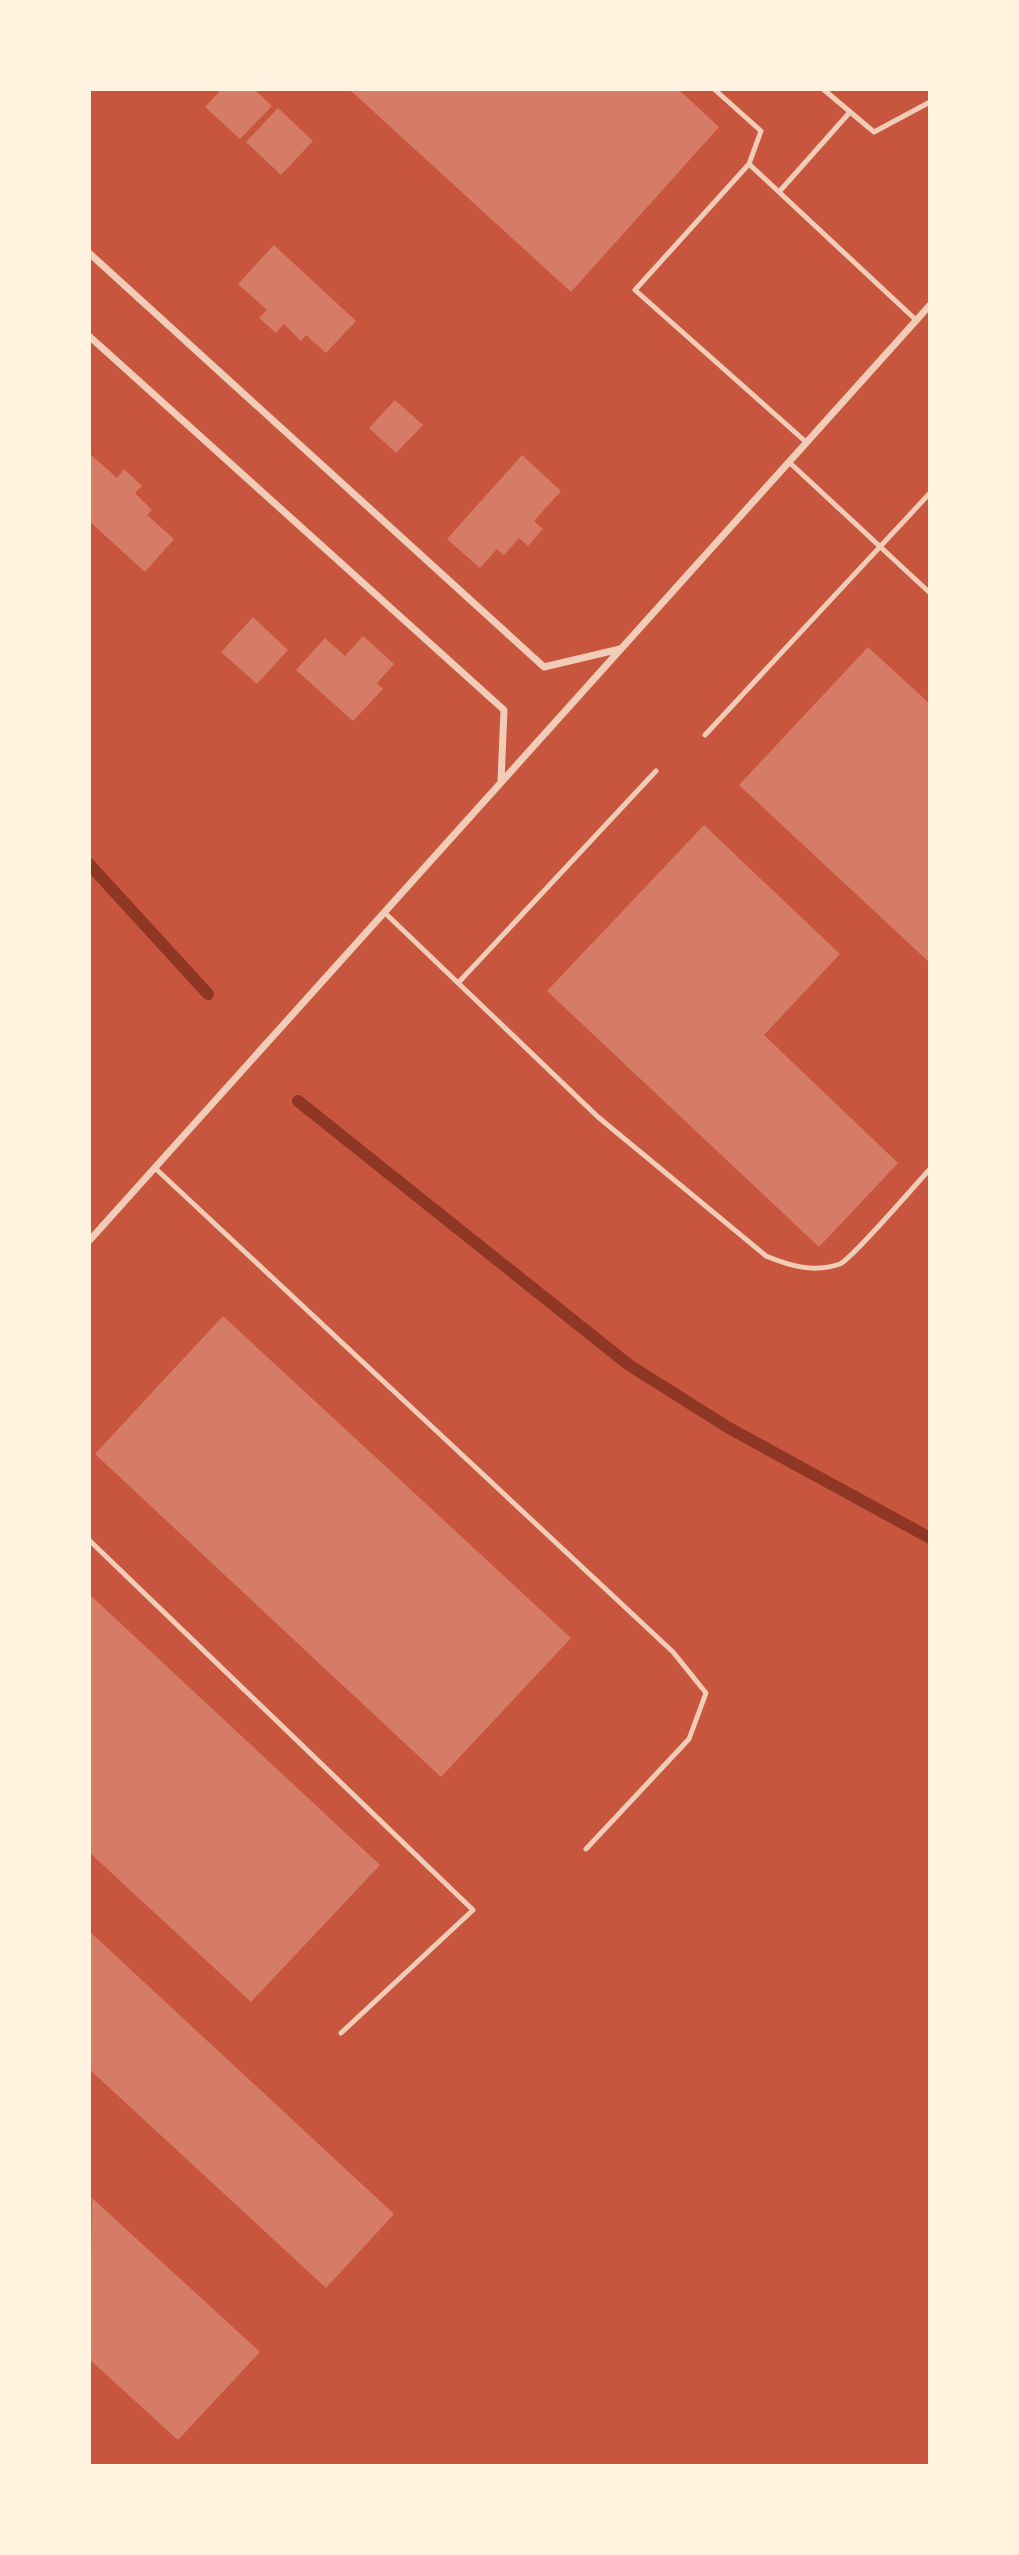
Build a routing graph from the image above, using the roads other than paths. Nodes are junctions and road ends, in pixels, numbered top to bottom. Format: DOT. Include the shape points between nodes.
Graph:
graph roads {
  1 [pos="714,89"];
  2 [pos="823,89"];
  3 [pos="930,102"];
  4 [pos="850,111"];
  5 [pos="749,164"];
  6 [pos="779,192"];
  7 [pos="89,253"];
  8 [pos="930,305"];
  9 [pos="916,320"];
  10 [pos="89,336"];
  11 [pos="806,442"];
  12 [pos="789,462"];
  13 [pos="930,493"];
  14 [pos="880,546"];
  15 [pos="930,593"];
  16 [pos="621,648"];
  17 [pos="705,735"];
  18 [pos="656,771"];
  19 [pos="502,781"];
  20 [pos="384,912"];
  21 [pos="458,983"];
  22 [pos="155,1168"];
  23 [pos="930,1168"];
  24 [pos="89,1241"];
  25 [pos="89,1540"];
  26 [pos="586,1849"];
  27 [pos="341,2033"];
  1 -- 5 [label="lane" via="761,131"];
  2 -- 4 [label="lane"];
  3 -- 4 [label="lane" via="874,132"];
  4 -- 6 [label="lane"];
  5 -- 6 [label="lane"];
  5 -- 11 [label="lane" via="635,290"];
  6 -- 9 [label="lane"];
  7 -- 16 [label="street" via="544,667"];
  8 -- 9 [label="street"];
  9 -- 11 [label="street"];
  10 -- 19 [label="street" via="504,710"];
  11 -- 12 [label="street"];
  12 -- 14 [label="lane"];
  12 -- 16 [label="street"];
  13 -- 14 [label="lane"];
  14 -- 15 [label="lane"];
  14 -- 17 [label="lane"];
  16 -- 19 [label="street"];
  18 -- 21 [label="lane"];
  19 -- 20 [label="street"];
  20 -- 21 [label="lane"];
  20 -- 22 [label="street"];
  21 -- 23 [label="lane" via="598,1118 766,1256 791,1266 819,1269 843,1263"];
  22 -- 24 [label="street"];
  22 -- 26 [label="lane" via="673,1652 706,1693 689,1739"];
  25 -- 27 [label="lane" via="473,1910"];
}
